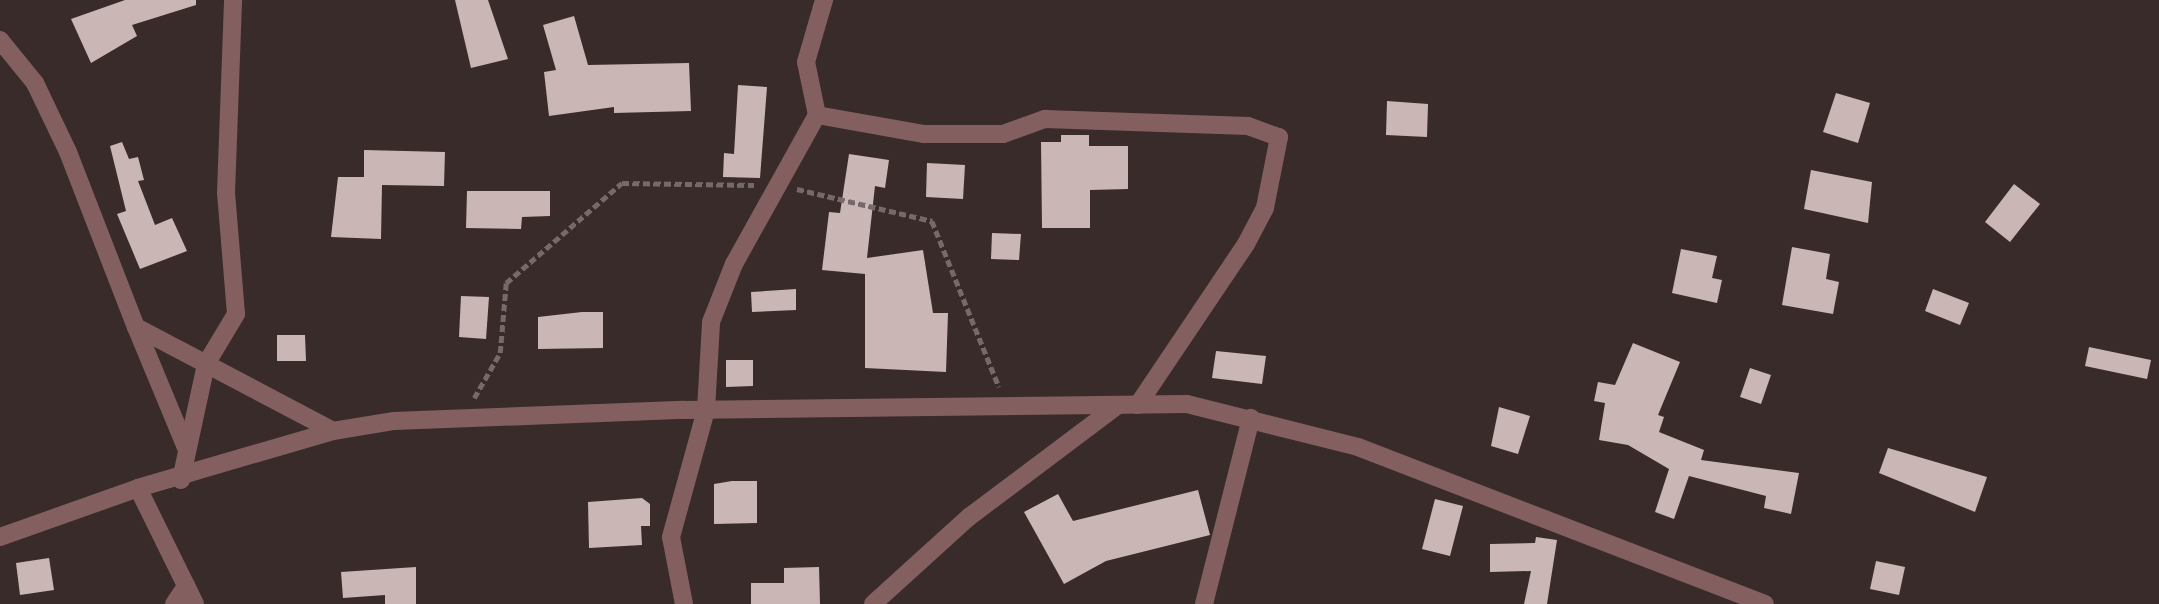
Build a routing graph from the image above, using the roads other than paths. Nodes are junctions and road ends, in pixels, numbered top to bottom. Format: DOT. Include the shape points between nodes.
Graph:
graph roads {
  1 [pos="233,0"];
  2 [pos="824,0"];
  3 [pos="0,40"];
  4 [pos="817,115"];
  5 [pos="136,327"];
  6 [pos="206,364"];
  7 [pos="1138,405"];
  8 [pos="1116,406"];
  9 [pos="706,410"];
  10 [pos="1251,418"];
  11 [pos="333,431"];
  12 [pos="187,450"];
  13 [pos="181,480"];
  14 [pos="138,488"];
  15 [pos="0,537"];
  16 [pos="186,586"];
  17 [pos="174,604"];
  18 [pos="195,604"];
  19 [pos="684,604"];
  20 [pos="873,604"];
  21 [pos="1205,604"];
  22 [pos="1765,604"];
  1 -- 6 [label="street" via="226,193 236,314"];
  2 -- 4 [label="street" via="806,62"];
  3 -- 5 [label="street" via="35,83 68,152"];
  4 -- 7 [label="street" via="924,134 1003,134 1045,119 1248,126 1279,137 1265,208 1246,244"];
  4 -- 9 [label="street" via="711,322"];
  5 -- 6 [label="street"];
  5 -- 12 [label="street"];
  6 -- 11 [label="street"];
  6 -- 12 [label="street"];
  7 -- 8 [label="street"];
  7 -- 10 [label="street" via="1187,404"];
  8 -- 9 [label="street"];
  8 -- 20 [label="street" via="969,517"];
  9 -- 11 [label="street" via="463,416"];
  9 -- 19 [label="street" via="671,537"];
  10 -- 21 [label="street"];
  10 -- 22 [label="street" via="1358,447"];
  11 -- 13 [label="street"];
  12 -- 13 [label="street"];
  13 -- 14 [label="street"];
  14 -- 15 [label="street"];
  14 -- 16 [label="street"];
  16 -- 17 [label="street"];
  16 -- 18 [label="street"];
}
